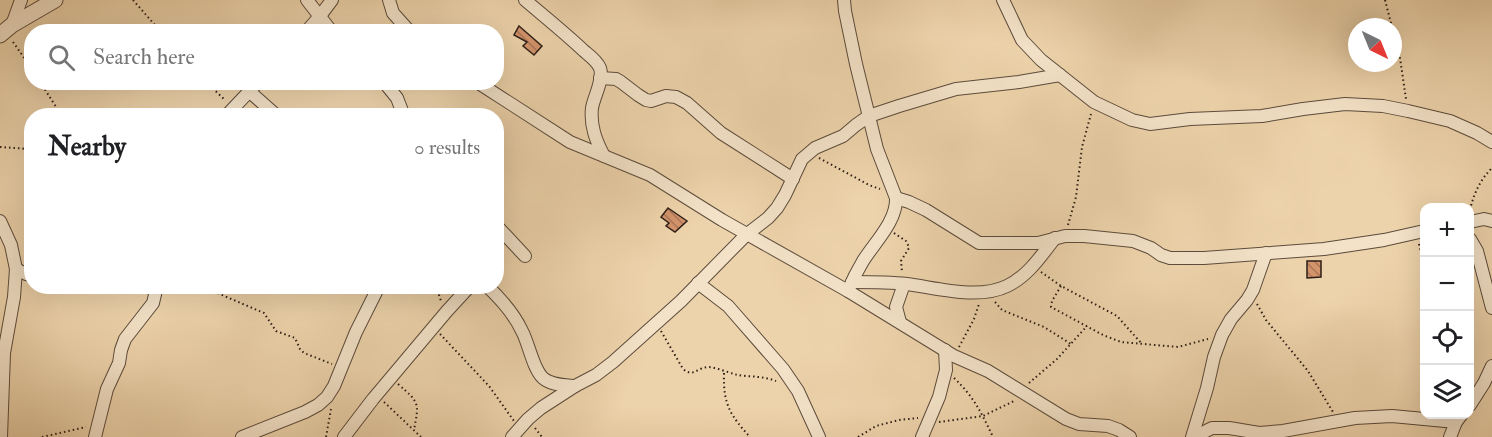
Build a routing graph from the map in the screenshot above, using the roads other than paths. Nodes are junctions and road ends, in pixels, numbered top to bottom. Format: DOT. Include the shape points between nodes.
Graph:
graph roads {
  1 [pos="21,0"];
  2 [pos="55,0"];
  3 [pos="307,0"];
  4 [pos="332,0"];
  5 [pos="389,0"];
  6 [pos="525,0"];
  7 [pos="844,0"];
  8 [pos="1003,0"];
  9 [pos="320,16"];
  10 [pos="313,24"];
  11 [pos="326,24"];
  12 [pos="403,24"];
  13 [pos="6,30"];
  14 [pos="1060,75"];
  15 [pos="600,78"];
  16 [pos="390,90"];
  17 [pos="489,90"];
  18 [pos="249,92"];
  19 [pos="234,108"];
  20 [pos="268,108"];
  21 [pos="401,108"];
  22 [pos="869,116"];
  23 [pos="1492,142"];
  24 [pos="604,156"];
  25 [pos="793,179"];
  26 [pos="895,196"];
  27 [pos="0,221"];
  28 [pos="1474,221"];
  29 [pos="1492,221"];
  30 [pos="1420,232"];
  31 [pos="504,234"];
  32 [pos="746,235"];
  33 [pos="1060,237"];
  34 [pos="1474,245"];
  35 [pos="1266,253"];
  36 [pos="525,256"];
  37 [pos="16,269"];
  38 [pos="24,273"];
  39 [pos="698,283"];
  40 [pos="902,284"];
  41 [pos="850,286"];
  42 [pos="155,294"];
  43 [pos="375,294"];
  44 [pos="463,294"];
  45 [pos="495,294"];
  46 [pos="1492,308"];
  47 [pos="900,322"];
  48 [pos="950,353"];
  49 [pos="1492,366"];
  50 [pos="575,386"];
  51 [pos="1474,399"];
  52 [pos="1420,417"];
  53 [pos="1459,419"];
  54 [pos="96,431"];
  55 [pos="515,433"];
  56 [pos="1,437"];
  57 [pos="242,437"];
  58 [pos="344,437"];
  59 [pos="819,437"];
  60 [pos="922,437"];
  61 [pos="1130,437"];
  62 [pos="1193,437"];
  63 [pos="1450,437"];
  1 -- 13 [label="street"];
  2 -- 13 [label="street"];
  3 -- 9 [label="street"];
  4 -- 9 [label="street"];
  5 -- 12 [label="street" via="393,13"];
  6 -- 15 [label="street" via="596,62"];
  7 -- 22 [label="street"];
  8 -- 14 [label="street" via="1022,40"];
  9 -- 10 [label="street"];
  9 -- 11 [label="street"];
  14 -- 22 [label="street" via="956,89"];
  14 -- 23 [label="street" via="1094,102 1132,120 1150,123 1262,116 1345,105 1383,106 1450,121"];
  15 -- 24 [label="street" via="592,126"];
  15 -- 25 [label="street" via="621,81 646,100 676,97 721,133"];
  16 -- 21 [label="street"];
  17 -- 24 [label="street" via="570,142"];
  18 -- 19 [label="street"];
  18 -- 20 [label="street"];
  22 -- 25 [label="street" via="843,136 815,147 802,159"];
  22 -- 26 [label="street"];
  24 -- 32 [label="street" via="650,175"];
  25 -- 32 [label="street" via="777,208"];
  26 -- 33 [label="street" via="979,243 1038,243"];
  26 -- 41 [label="street" via="894,212"];
  27 -- 37 [label="street"];
  28 -- 29 [label="street"];
  30 -- 35 [label="street" via="1324,249"];
  31 -- 36 [label="street"];
  32 -- 39 [label="street"];
  32 -- 41 [label="street"];
  33 -- 35 [label="street" via="1133,241 1170,258"];
  33 -- 40 [label="street" via="1034,267 1006,287 987,292"];
  34 -- 46 [label="street"];
  35 -- 62 [label="street" via="1247,300 1222,335"];
  37 -- 38 [label="street"];
  37 -- 56 [label="street" via="4,353"];
  39 -- 50 [label="street" via="596,375"];
  39 -- 59 [label="street" via="728,306 783,369"];
  40 -- 41 [label="street"];
  40 -- 47 [label="street" via="896,307"];
  41 -- 47 [label="street"];
  42 -- 54 [label="street" via="153,303 125,339"];
  43 -- 57 [label="street" via="327,397 305,412"];
  44 -- 58 [label="street"];
  45 -- 50 [label="street" via="522,329 541,377"];
  47 -- 48 [label="street"];
  48 -- 60 [label="street" via="939,397"];
  48 -- 61 [label="street" via="988,371 1066,419 1108,426"];
  49 -- 51 [label="street"];
  50 -- 55 [label="street" via="541,408"];
  52 -- 62 [label="street" via="1355,417 1259,433 1212,428"];
  53 -- 63 [label="street"];
}
